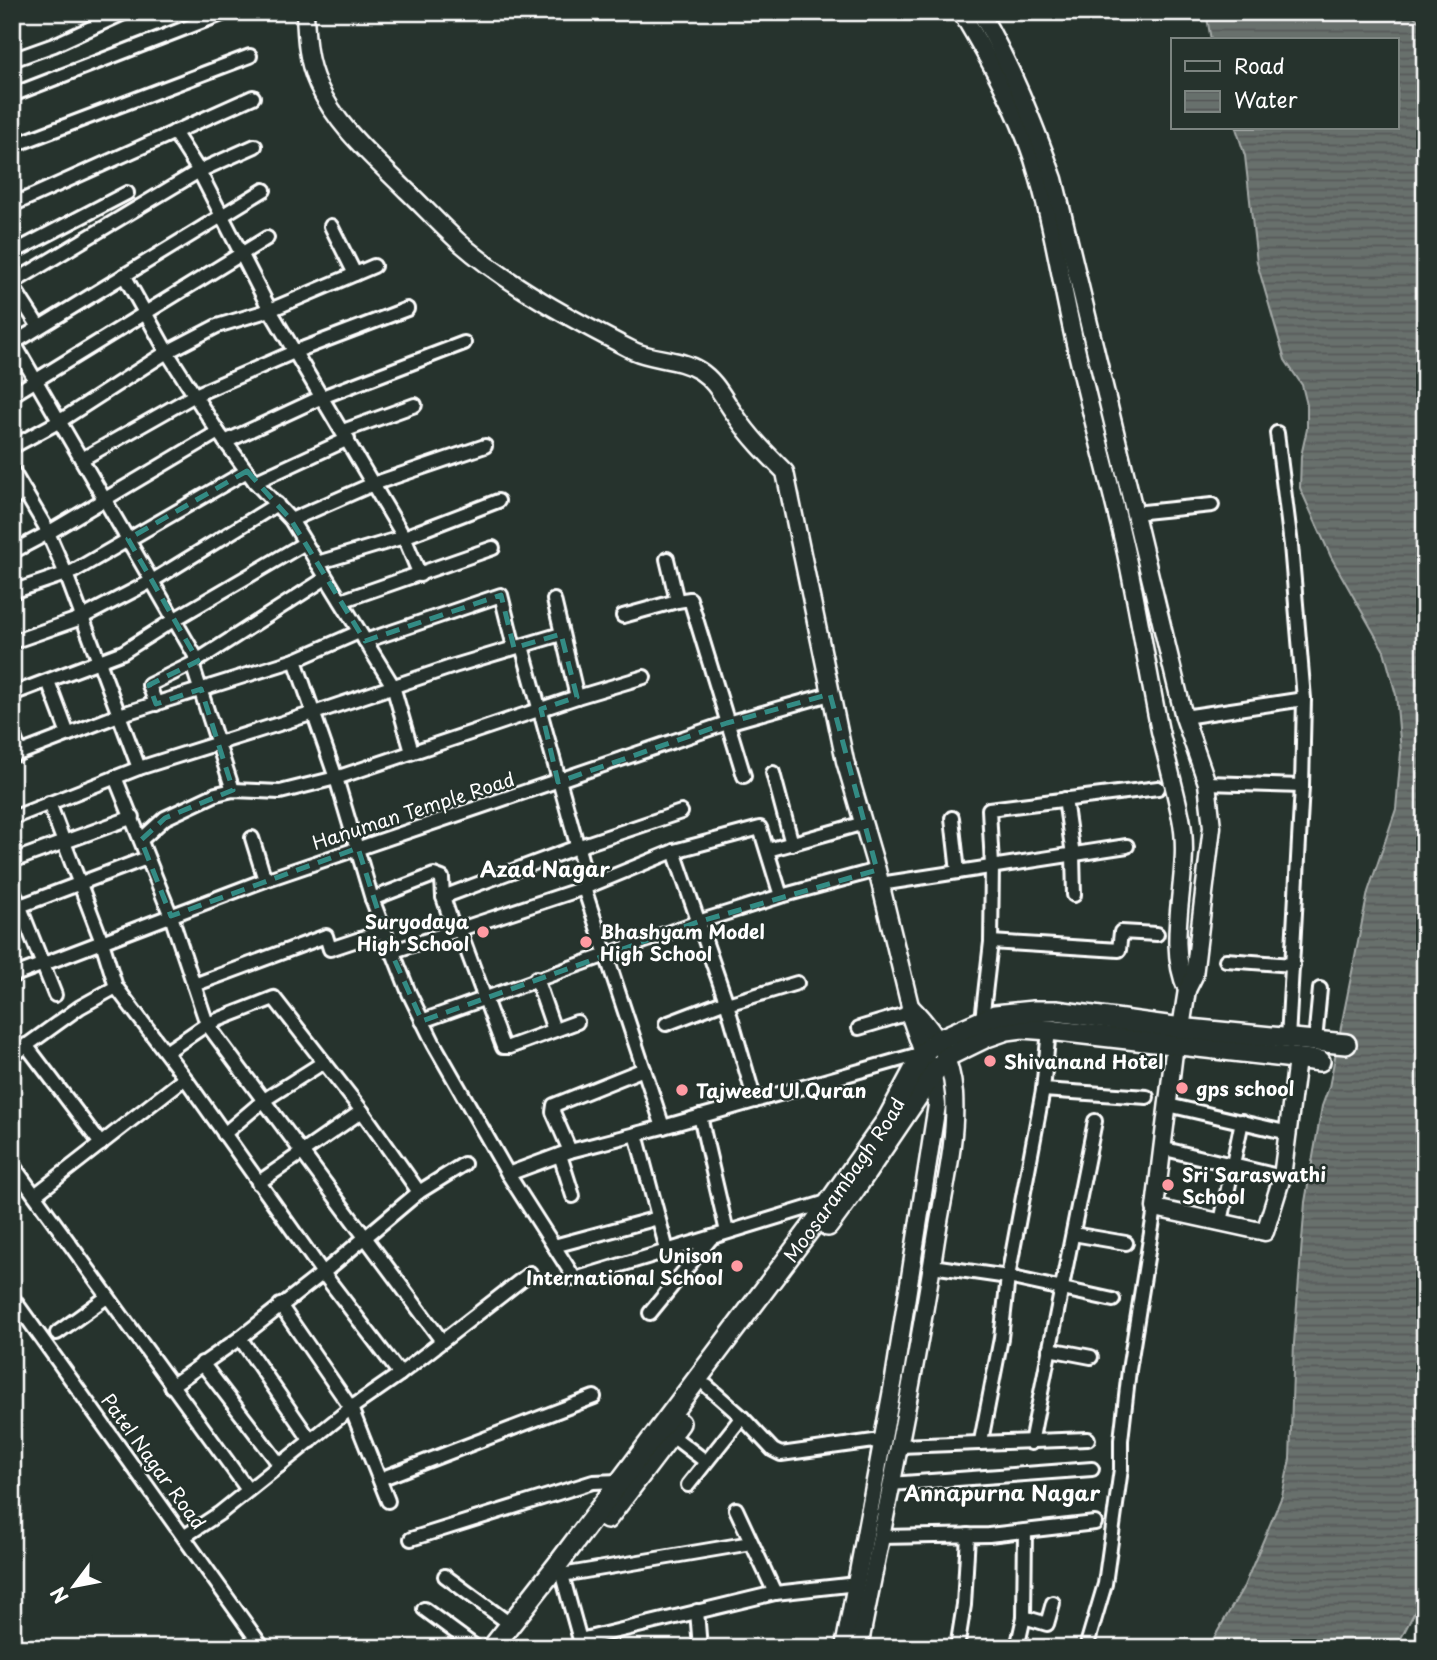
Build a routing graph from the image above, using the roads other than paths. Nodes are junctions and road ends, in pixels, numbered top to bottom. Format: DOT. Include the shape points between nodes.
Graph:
graph roads {
  1 [pos="126,12"];
  2 [pos="227,12"];
  3 [pos="305,12"];
  4 [pos="961,12"];
  5 [pos="980,12"];
  6 [pos="250,56"];
  7 [pos="12,60"];
  8 [pos="12,95"];
  9 [pos="253,97"];
  10 [pos="174,132"];
  11 [pos="12,146"];
  12 [pos="255,146"];
  13 [pos="199,171"];
  14 [pos="264,190"];
  15 [pos="127,193"];
  16 [pos="12,205"];
  17 [pos="222,216"];
  18 [pos="331,226"];
  19 [pos="267,238"];
  20 [pos="12,253"];
  21 [pos="241,253"];
  22 [pos="374,266"];
  23 [pos="355,274"];
  24 [pos="124,275"];
  25 [pos="12,284"];
  26 [pos="407,309"];
  27 [pos="270,310"];
  28 [pos="146,314"];
  29 [pos="39,327"];
  30 [pos="464,343"];
  31 [pos="13,344"];
  32 [pos="167,352"];
  33 [pos="294,352"];
  34 [pos="37,381"];
  35 [pos="12,395"];
  36 [pos="195,395"];
  37 [pos="323,397"];
  38 [pos="415,405"];
  39 [pos="60,421"];
  40 [pos="1277,433"];
  41 [pos="345,435"];
  42 [pos="222,437"];
  43 [pos="485,446"];
  44 [pos="12,447"];
  45 [pos="82,459"];
  46 [pos="12,470"];
  47 [pos="247,471"];
  48 [pos="256,482"];
  49 [pos="373,484"];
  50 [pos="25,492"];
  51 [pos="105,499"];
  52 [pos="12,500"];
  53 [pos="498,501"];
  54 [pos="276,504"];
  55 [pos="1212,505"];
  56 [pos="1133,513"];
  57 [pos="291,520"];
  58 [pos="48,533"];
  59 [pos="404,537"];
  60 [pos="128,539"];
  61 [pos="305,543"];
  62 [pos="493,548"];
  63 [pos="12,552"];
  64 [pos="667,559"];
  65 [pos="317,563"];
  66 [pos="66,574"];
  67 [pos="420,575"];
  68 [pos="326,578"];
  69 [pos="152,581"];
  70 [pos="12,592"];
  71 [pos="554,600"];
  72 [pos="341,601"];
  73 [pos="677,601"];
  74 [pos="623,617"];
  75 [pos="82,618"];
  76 [pos="175,619"];
  77 [pos="561,634"];
  78 [pos="362,636"];
  79 [pos="12,642"];
  80 [pos="518,647"];
  81 [pos="295,660"];
  82 [pos="195,661"];
  83 [pos="99,662"];
  84 [pos="644,677"];
  85 [pos="48,681"];
  86 [pos="393,686"];
  87 [pos="201,690"];
  88 [pos="12,694"];
  89 [pos="830,694"];
  90 [pos="577,697"];
  91 [pos="1304,699"];
  92 [pos="156,704"];
  93 [pos="541,709"];
  94 [pos="314,713"];
  95 [pos="119,715"];
  96 [pos="1184,717"];
  97 [pos="727,723"];
  98 [pos="12,732"];
  99 [pos="68,734"];
  100 [pos="218,742"];
  101 [pos="412,752"];
  102 [pos="16,754"];
  103 [pos="139,768"];
  104 [pos="773,773"];
  105 [pos="744,776"];
  106 [pos="115,777"];
  107 [pos="336,778"];
  108 [pos="558,782"];
  109 [pos="1207,783"];
  110 [pos="1302,786"];
  111 [pos="1158,788"];
  112 [pos="233,790"];
  113 [pos="1065,799"];
  114 [pos="50,803"];
  115 [pos="681,812"];
  116 [pos="133,817"];
  117 [pos="12,818"];
  118 [pos="952,818"];
  119 [pos="864,823"];
  120 [pos="252,838"];
  121 [pos="141,840"];
  122 [pos="64,842"];
  123 [pos="792,844"];
  124 [pos="1127,846"];
  125 [pos="577,847"];
  126 [pos="358,848"];
  127 [pos="768,850"];
  128 [pos="674,851"];
  129 [pos="1073,855"];
  130 [pos="147,858"];
  131 [pos="12,861"];
  132 [pos="992,866"];
  133 [pos="958,872"];
  134 [pos="879,877"];
  135 [pos="265,880"];
  136 [pos="81,885"];
  137 [pos="12,887"];
  138 [pos="584,888"];
  139 [pos="781,895"];
  140 [pos="1074,895"];
  141 [pos="443,897"];
  142 [pos="372,899"];
  143 [pos="16,908"];
  144 [pos="171,916"];
  145 [pos="698,922"];
  146 [pos="456,929"];
  147 [pos="384,931"];
  148 [pos="1157,934"];
  149 [pos="102,942"];
  150 [pos="991,942"];
  151 [pos="391,952"];
  152 [pos="607,956"];
  153 [pos="1226,960"];
  154 [pos="42,963"];
  155 [pos="1293,965"];
  156 [pos="12,976"];
  157 [pos="536,978"];
  158 [pos="797,983"];
  159 [pos="194,985"];
  160 [pos="116,988"];
  161 [pos="1320,989"];
  162 [pos="1187,990"];
  163 [pos="55,995"];
  164 [pos="485,997"];
  165 [pos="726,1002"];
  166 [pos="910,1009"];
  167 [pos="982,1020"];
  168 [pos="422,1021"];
  169 [pos="578,1022"];
  170 [pos="207,1024"];
  171 [pos="666,1024"];
  172 [pos="859,1028"];
  173 [pos="554,1030"];
  174 [pos="1049,1030"];
  175 [pos="1178,1036"];
  176 [pos="1288,1039"];
  177 [pos="1315,1041"];
  178 [pos="1346,1044"];
  179 [pos="26,1045"];
  180 [pos="943,1048"];
  181 [pos="166,1052"];
  182 [pos="923,1053"];
  183 [pos="12,1056"];
  184 [pos="1297,1059"];
  185 [pos="1320,1061"];
  186 [pos="324,1062"];
  187 [pos="644,1069"];
  188 [pos="933,1074"];
  189 [pos="185,1078"];
  190 [pos="1043,1090"];
  191 [pos="1147,1097"];
  192 [pos="264,1100"];
  193 [pos="755,1101"];
  194 [pos="1168,1105"];
  195 [pos="362,1111"];
  196 [pos="700,1116"];
  197 [pos="1095,1121"];
  198 [pos="1242,1121"];
  199 [pos="663,1127"];
  200 [pos="1289,1133"];
  201 [pos="224,1134"];
  202 [pos="636,1134"];
  203 [pos="101,1144"];
  204 [pos="1161,1148"];
  205 [pos="303,1153"];
  206 [pos="565,1153"];
  207 [pos="12,1164"];
  208 [pos="464,1164"];
  209 [pos="1232,1164"];
  210 [pos="508,1174"];
  211 [pos="1282,1177"];
  212 [pos="258,1183"];
  213 [pos="419,1192"];
  214 [pos="35,1195"];
  215 [pos="573,1196"];
  216 [pos="830,1201"];
  217 [pos="1155,1208"];
  218 [pos="659,1218"];
  219 [pos="1221,1222"];
  220 [pos="727,1232"];
  221 [pos="1073,1234"];
  222 [pos="712,1236"];
  223 [pos="365,1238"];
  224 [pos="1126,1243"];
  225 [pos="554,1246"];
  226 [pos="667,1250"];
  227 [pos="932,1266"];
  228 [pos="323,1273"];
  229 [pos="530,1273"];
  230 [pos="1008,1277"];
  231 [pos="1061,1289"];
  232 [pos="12,1297"];
  233 [pos="107,1297"];
  234 [pos="1114,1300"];
  235 [pos="280,1306"];
  236 [pos="650,1313"];
  237 [pos="57,1333"];
  238 [pos="240,1339"];
  239 [pos="442,1341"];
  240 [pos="1049,1349"];
  241 [pos="1091,1357"];
  242 [pos="202,1363"];
  243 [pos="400,1374"];
  244 [pos="171,1386"];
  245 [pos="707,1387"];
  246 [pos="594,1396"];
  247 [pos="351,1409"];
  248 [pos="743,1417"];
  249 [pos="671,1435"];
  250 [pos="1088,1439"];
  251 [pos="881,1440"];
  252 [pos="312,1441"];
  253 [pos="981,1441"];
  254 [pos="1031,1443"];
  255 [pos="899,1446"];
  256 [pos="705,1461"];
  257 [pos="280,1465"];
  258 [pos="1091,1469"];
  259 [pos="380,1479"];
  260 [pos="619,1481"];
  261 [pos="890,1484"];
  262 [pos="688,1485"];
  263 [pos="248,1490"];
  264 [pos="388,1501"];
  265 [pos="736,1509"];
  266 [pos="1094,1524"];
  267 [pos="1025,1531"];
  268 [pos="968,1535"];
  269 [pos="185,1536"];
  270 [pos="880,1537"];
  271 [pos="411,1539"];
  272 [pos="751,1543"];
  273 [pos="562,1575"];
  274 [pos="445,1576"];
  275 [pos="856,1584"];
  276 [pos="775,1593"];
  277 [pos="1053,1603"];
  278 [pos="424,1609"];
  279 [pos="697,1611"];
  280 [pos="1024,1617"];
  281 [pos="510,1624"];
  282 [pos="263,1648"];
  283 [pos="477,1648"];
  284 [pos="492,1648"];
  285 [pos="508,1648"];
  286 [pos="700,1648"];
  287 [pos="845,1648"];
  288 [pos="859,1648"];
  289 [pos="957,1648"];
  290 [pos="1017,1648"];
  291 [pos="1086,1648"];
  1 -- 7 [label="street"];
  2 -- 8 [label="street"];
  3 -- 89 [label="street" via="312,69 329,104 374,161 481,260 638,353 700,371 716,384 751,436 785,472"];
  4 -- 162 [label="street" via="1015,114 1048,215 1182,822 1185,854 1178,929 1180,974"];
  5 -- 56 [label="street" via="1027,107 1054,178"];
  6 -- 11 [label="street"];
  9 -- 10 [label="street"];
  10 -- 13 [label="street"];
  10 -- 16 [label="street"];
  12 -- 13 [label="street"];
  13 -- 17 [label="street"];
  13 -- 25 [label="street"];
  14 -- 17 [label="street"];
  15 -- 20 [label="street"];
  17 -- 21 [label="street"];
  17 -- 24 [label="street"];
  18 -- 23 [label="street"];
  19 -- 21 [label="street"];
  21 -- 27 [label="street"];
  21 -- 28 [label="street"];
  22 -- 23 [label="street"];
  23 -- 27 [label="street"];
  24 -- 28 [label="street"];
  24 -- 29 [label="street"];
  25 -- 29 [label="street"];
  26 -- 33 [label="street"];
  27 -- 32 [label="street" via="217,326"];
  27 -- 33 [label="street"];
  28 -- 32 [label="street"];
  28 -- 34 [label="street"];
  29 -- 31 [label="street"];
  30 -- 37 [label="street"];
  31 -- 34 [label="street"];
  32 -- 36 [label="street"];
  32 -- 39 [label="street"];
  33 -- 36 [label="street"];
  33 -- 37 [label="street"];
  34 -- 35 [label="street"];
  34 -- 39 [label="street"];
  36 -- 42 [label="street"];
  36 -- 45 [label="street"];
  37 -- 41 [label="street"];
  37 -- 42 [label="street"];
  38 -- 41 [label="street"];
  39 -- 44 [label="street"];
  39 -- 45 [label="street"];
  40 -- 91 [label="street" via="1292,545"];
  41 -- 48 [label="street"];
  41 -- 49 [label="street"];
  42 -- 47 [label="street"];
  42 -- 51 [label="street"];
  43 -- 49 [label="street"];
  45 -- 51 [label="street"];
  46 -- 50 [label="street"];
  47 -- 48 [label="street"];
  47 -- 60 [label="street"];
  48 -- 54 [label="street"];
  49 -- 57 [label="street"];
  49 -- 59 [label="street"];
  50 -- 52 [label="street"];
  50 -- 58 [label="street"];
  51 -- 58 [label="street"];
  51 -- 60 [label="street"];
  53 -- 59 [label="street"];
  54 -- 57 [label="street"];
  54 -- 69 [label="street"];
  55 -- 56 [label="street"];
  56 -- 96 [label="street"];
  57 -- 61 [label="street"];
  58 -- 63 [label="street"];
  58 -- 66 [label="street"];
  59 -- 65 [label="street"];
  59 -- 67 [label="street"];
  60 -- 66 [label="street"];
  60 -- 69 [label="street"];
  61 -- 65 [label="street"];
  61 -- 76 [label="street"];
  62 -- 67 [label="street"];
  64 -- 73 [label="street"];
  65 -- 68 [label="street"];
  66 -- 70 [label="street"];
  66 -- 75 [label="street"];
  67 -- 72 [label="street"];
  68 -- 72 [label="street"];
  68 -- 82 [label="street"];
  69 -- 75 [label="street"];
  69 -- 76 [label="street"];
  71 -- 77 [label="street"];
  72 -- 78 [label="street"];
  73 -- 74 [label="street"];
  73 -- 97 [label="street" via="690,599"];
  75 -- 79 [label="street"];
  75 -- 83 [label="street"];
  76 -- 82 [label="street"];
  76 -- 83 [label="street"];
  77 -- 80 [label="street"];
  77 -- 90 [label="street"];
  78 -- 80 [label="street" via="501,595"];
  78 -- 81 [label="street"];
  78 -- 86 [label="street"];
  80 -- 86 [label="street"];
  80 -- 93 [label="street"];
  81 -- 87 [label="street"];
  81 -- 94 [label="street"];
  82 -- 87 [label="street"];
  82 -- 92 [label="street" via="149,685"];
  83 -- 85 [label="street"];
  83 -- 95 [label="street"];
  84 -- 90 [label="street"];
  85 -- 88 [label="street"];
  85 -- 99 [label="street"];
  86 -- 94 [label="street"];
  86 -- 101 [label="street"];
  87 -- 92 [label="street"];
  87 -- 100 [label="street"];
  89 -- 97 [label="street, Hanuman Temple Road"];
  89 -- 119 [label="street"];
  90 -- 93 [label="street"];
  91 -- 96 [label="street"];
  91 -- 110 [label="street"];
  92 -- 95 [label="street"];
  93 -- 101 [label="street"];
  93 -- 108 [label="street"];
  94 -- 100 [label="street"];
  94 -- 107 [label="street"];
  95 -- 99 [label="street"];
  95 -- 103 [label="street"];
  96 -- 109 [label="street"];
  97 -- 105 [label="street"];
  97 -- 108 [label="street, Hanuman Temple Road"];
  98 -- 102 [label="street"];
  99 -- 102 [label="street"];
  100 -- 103 [label="street"];
  100 -- 112 [label="street"];
  101 -- 107 [label="street"];
  103 -- 106 [label="street"];
  104 -- 123 [label="street"];
  106 -- 114 [label="street"];
  106 -- 116 [label="street"];
  107 -- 112 [label="street" via="249,798"];
  107 -- 126 [label="street"];
  108 -- 125 [label="street"];
  108 -- 126 [label="street, Hanuman Temple Road"];
  109 -- 110 [label="street"];
  109 -- 162 [label="street" via="1212,827 1194,976"];
  110 -- 155 [label="street"];
  111 -- 113 [label="street"];
  112 -- 121 [label="street" via="165,818"];
  113 -- 129 [label="street"];
  113 -- 132 [label="street" via="989,809"];
  114 -- 117 [label="street"];
  114 -- 122 [label="street"];
  115 -- 125 [label="street"];
  116 -- 121 [label="street"];
  116 -- 122 [label="street"];
  118 -- 133 [label="street"];
  119 -- 123 [label="street"];
  119 -- 134 [label="street"];
  120 -- 135 [label="street"];
  121 -- 130 [label="street"];
  122 -- 131 [label="street"];
  122 -- 136 [label="street"];
  123 -- 127 [label="street"];
  124 -- 129 [label="street"];
  125 -- 138 [label="street"];
  125 -- 141 [label="street"];
  126 -- 135 [label="street, Hanuman Temple Road"];
  126 -- 142 [label="street"];
  127 -- 128 [label="street" via="760,828"];
  127 -- 139 [label="street"];
  128 -- 138 [label="street"];
  128 -- 145 [label="street"];
  129 -- 132 [label="street"];
  129 -- 140 [label="street"];
  130 -- 136 [label="street"];
  130 -- 144 [label="street"];
  132 -- 133 [label="street"];
  132 -- 150 [label="street"];
  133 -- 134 [label="street"];
  134 -- 139 [label="street"];
  134 -- 166 [label="street"];
  135 -- 144 [label="street, Hanuman Temple Road"];
  136 -- 143 [label="street"];
  136 -- 149 [label="street"];
  137 -- 143 [label="street"];
  138 -- 146 [label="street"];
  138 -- 152 [label="street"];
  139 -- 145 [label="street"];
  141 -- 142 [label="street" via="442,878 434,875"];
  141 -- 146 [label="street"];
  142 -- 147 [label="street"];
  143 -- 154 [label="street"];
  144 -- 149 [label="street, Hanuman Temple Road"];
  144 -- 159 [label="street"];
  145 -- 152 [label="street"];
  145 -- 165 [label="street"];
  146 -- 151 [label="street"];
  146 -- 164 [label="street"];
  147 -- 151 [label="street"];
  147 -- 159 [label="street" via="330,949 326,936"];
  148 -- 150 [label="street" via="1121,932 1119,950"];
  149 -- 154 [label="street, Hanuman Temple Road"];
  149 -- 160 [label="street"];
  150 -- 167 [label="street"];
  151 -- 168 [label="street"];
  152 -- 157 [label="street"];
  152 -- 187 [label="street"];
  153 -- 155 [label="street"];
  154 -- 156 [label="street, Hanuman Temple Road"];
  154 -- 163 [label="street"];
  155 -- 176 [label="street"];
  157 -- 164 [label="street"];
  157 -- 173 [label="street"];
  158 -- 165 [label="street"];
  159 -- 170 [label="street"];
  160 -- 179 [label="street"];
  160 -- 181 [label="street"];
  161 -- 177 [label="street"];
  162 -- 175 [label="street"];
  164 -- 168 [label="street"];
  164 -- 173 [label="street" via="503,1047"];
  165 -- 171 [label="street"];
  165 -- 193 [label="street"];
  166 -- 172 [label="street"];
  166 -- 180 [label="street"];
  166 -- 182 [label="street"];
  167 -- 175 [label="main road, Moosarambagh Road" via="1007,1013 1056,1011"];
  167 -- 180 [label="main road, Moosarambagh Road"];
  168 -- 210 [label="street"];
  169 -- 173 [label="street"];
  170 -- 181 [label="street"];
  170 -- 186 [label="street" via="274,998"];
  170 -- 192 [label="street"];
  174 -- 175 [label="main road, Moosarambagh Road"];
  174 -- 180 [label="main road, Moosarambagh Road" via="1007,1030"];
  174 -- 190 [label="street"];
  175 -- 176 [label="main road, Moosarambagh Road"];
  175 -- 184 [label="main road, Moosarambagh Road"];
  175 -- 194 [label="street"];
  176 -- 177 [label="main road, Moosarambagh Road"];
  177 -- 178 [label="main road, Moosarambagh Road"];
  179 -- 183 [label="street"];
  179 -- 203 [label="street"];
  180 -- 182 [label="main road, Moosarambagh Road"];
  180 -- 188 [label="main road, Moosarambagh Road"];
  180 -- 227 [label="street" via="954,1093 954,1125"];
  181 -- 189 [label="street"];
  182 -- 188 [label="street"];
  182 -- 193 [label="street"];
  182 -- 216 [label="main road, Moosarambagh Road" via="887,1120"];
  184 -- 185 [label="main road, Moosarambagh Road"];
  184 -- 200 [label="street"];
  186 -- 192 [label="street"];
  186 -- 195 [label="street"];
  187 -- 199 [label="street"];
  187 -- 206 [label="street" via="554,1105"];
  188 -- 245 [label="main road, Moosarambagh Road" via="853,1192"];
  188 -- 251 [label="street" via="937,1105"];
  189 -- 201 [label="street"];
  189 -- 203 [label="street"];
  190 -- 191 [label="street"];
  190 -- 230 [label="street"];
  192 -- 201 [label="street"];
  192 -- 205 [label="street"];
  193 -- 196 [label="street"];
  194 -- 198 [label="street"];
  194 -- 204 [label="street"];
  195 -- 205 [label="street"];
  195 -- 213 [label="street"];
  196 -- 199 [label="street"];
  196 -- 220 [label="street"];
  197 -- 221 [label="street"];
  198 -- 200 [label="street"];
  198 -- 209 [label="street"];
  199 -- 202 [label="street"];
  200 -- 211 [label="street"];
  201 -- 212 [label="street"];
  202 -- 206 [label="street"];
  202 -- 218 [label="street"];
  203 -- 214 [label="street"];
  204 -- 209 [label="street"];
  204 -- 217 [label="street"];
  205 -- 212 [label="street"];
  205 -- 223 [label="street"];
  206 -- 210 [label="street"];
  206 -- 215 [label="street"];
  207 -- 214 [label="street"];
  208 -- 213 [label="street"];
  209 -- 211 [label="street"];
  209 -- 219 [label="street"];
  210 -- 225 [label="street"];
  211 -- 219 [label="street" via="1265,1232"];
  212 -- 228 [label="street"];
  213 -- 223 [label="street"];
  214 -- 233 [label="street"];
  216 -- 220 [label="street"];
  216 -- 260 [label="main road, Moosarambagh Road"];
  217 -- 219 [label="street"];
  217 -- 291 [label="street" via="1129,1370 1105,1584"];
  218 -- 225 [label="street"];
  218 -- 226 [label="street"];
  220 -- 222 [label="street"];
  221 -- 224 [label="street"];
  221 -- 231 [label="street"];
  222 -- 226 [label="street"];
  222 -- 236 [label="street"];
  223 -- 228 [label="street"];
  223 -- 239 [label="street"];
  225 -- 226 [label="street" via="575,1279"];
  227 -- 230 [label="street"];
  227 -- 255 [label="street"];
  228 -- 235 [label="street"];
  228 -- 243 [label="street"];
  229 -- 239 [label="street"];
  230 -- 231 [label="street"];
  230 -- 253 [label="street"];
  231 -- 234 [label="street"];
  231 -- 240 [label="street"];
  232 -- 269 [label="street, Patel Nagar Road"];
  233 -- 237 [label="street"];
  233 -- 244 [label="street"];
  235 -- 238 [label="street"];
  235 -- 247 [label="street"];
  238 -- 242 [label="street"];
  238 -- 252 [label="street"];
  239 -- 243 [label="street"];
  240 -- 241 [label="street"];
  240 -- 254 [label="street"];
  242 -- 244 [label="street"];
  242 -- 257 [label="street"];
  243 -- 247 [label="street"];
  244 -- 263 [label="street"];
  245 -- 248 [label="street"];
  245 -- 249 [label="main road, Moosarambagh Road"];
  246 -- 259 [label="street"];
  247 -- 252 [label="street"];
  247 -- 259 [label="street"];
  248 -- 251 [label="street" via="781,1454"];
  248 -- 256 [label="street"];
  249 -- 256 [label="street"];
  249 -- 273 [label="main road, Moosarambagh Road"];
  250 -- 254 [label="street"];
  251 -- 275 [label="street"];
  252 -- 257 [label="street"];
  253 -- 254 [label="street"];
  253 -- 255 [label="street"];
  255 -- 261 [label="street"];
  256 -- 262 [label="street"];
  257 -- 263 [label="street"];
  258 -- 261 [label="street"];
  259 -- 264 [label="street"];
  260 -- 271 [label="street" via="593,1482"];
  260 -- 281 [label="main road, Moosarambagh Road"];
  261 -- 270 [label="street"];
  263 -- 269 [label="street"];
  265 -- 272 [label="street"];
  266 -- 267 [label="street"];
  267 -- 268 [label="street"];
  267 -- 280 [label="street"];
  268 -- 270 [label="street"];
  268 -- 289 [label="street"];
  269 -- 282 [label="street, Patel Nagar Road"];
  270 -- 288 [label="street"];
  272 -- 273 [label="street"];
  272 -- 276 [label="street"];
  273 -- 279 [label="street" via="580,1640"];
  273 -- 285 [label="main road, Moosarambagh Road"];
  274 -- 281 [label="street"];
  275 -- 276 [label="street"];
  275 -- 287 [label="street"];
  276 -- 279 [label="street"];
  277 -- 280 [label="street" via="1047,1624"];
  278 -- 283 [label="street"];
  279 -- 286 [label="street"];
  280 -- 290 [label="street"];
  281 -- 284 [label="main road, Moosarambagh Road"];
}
